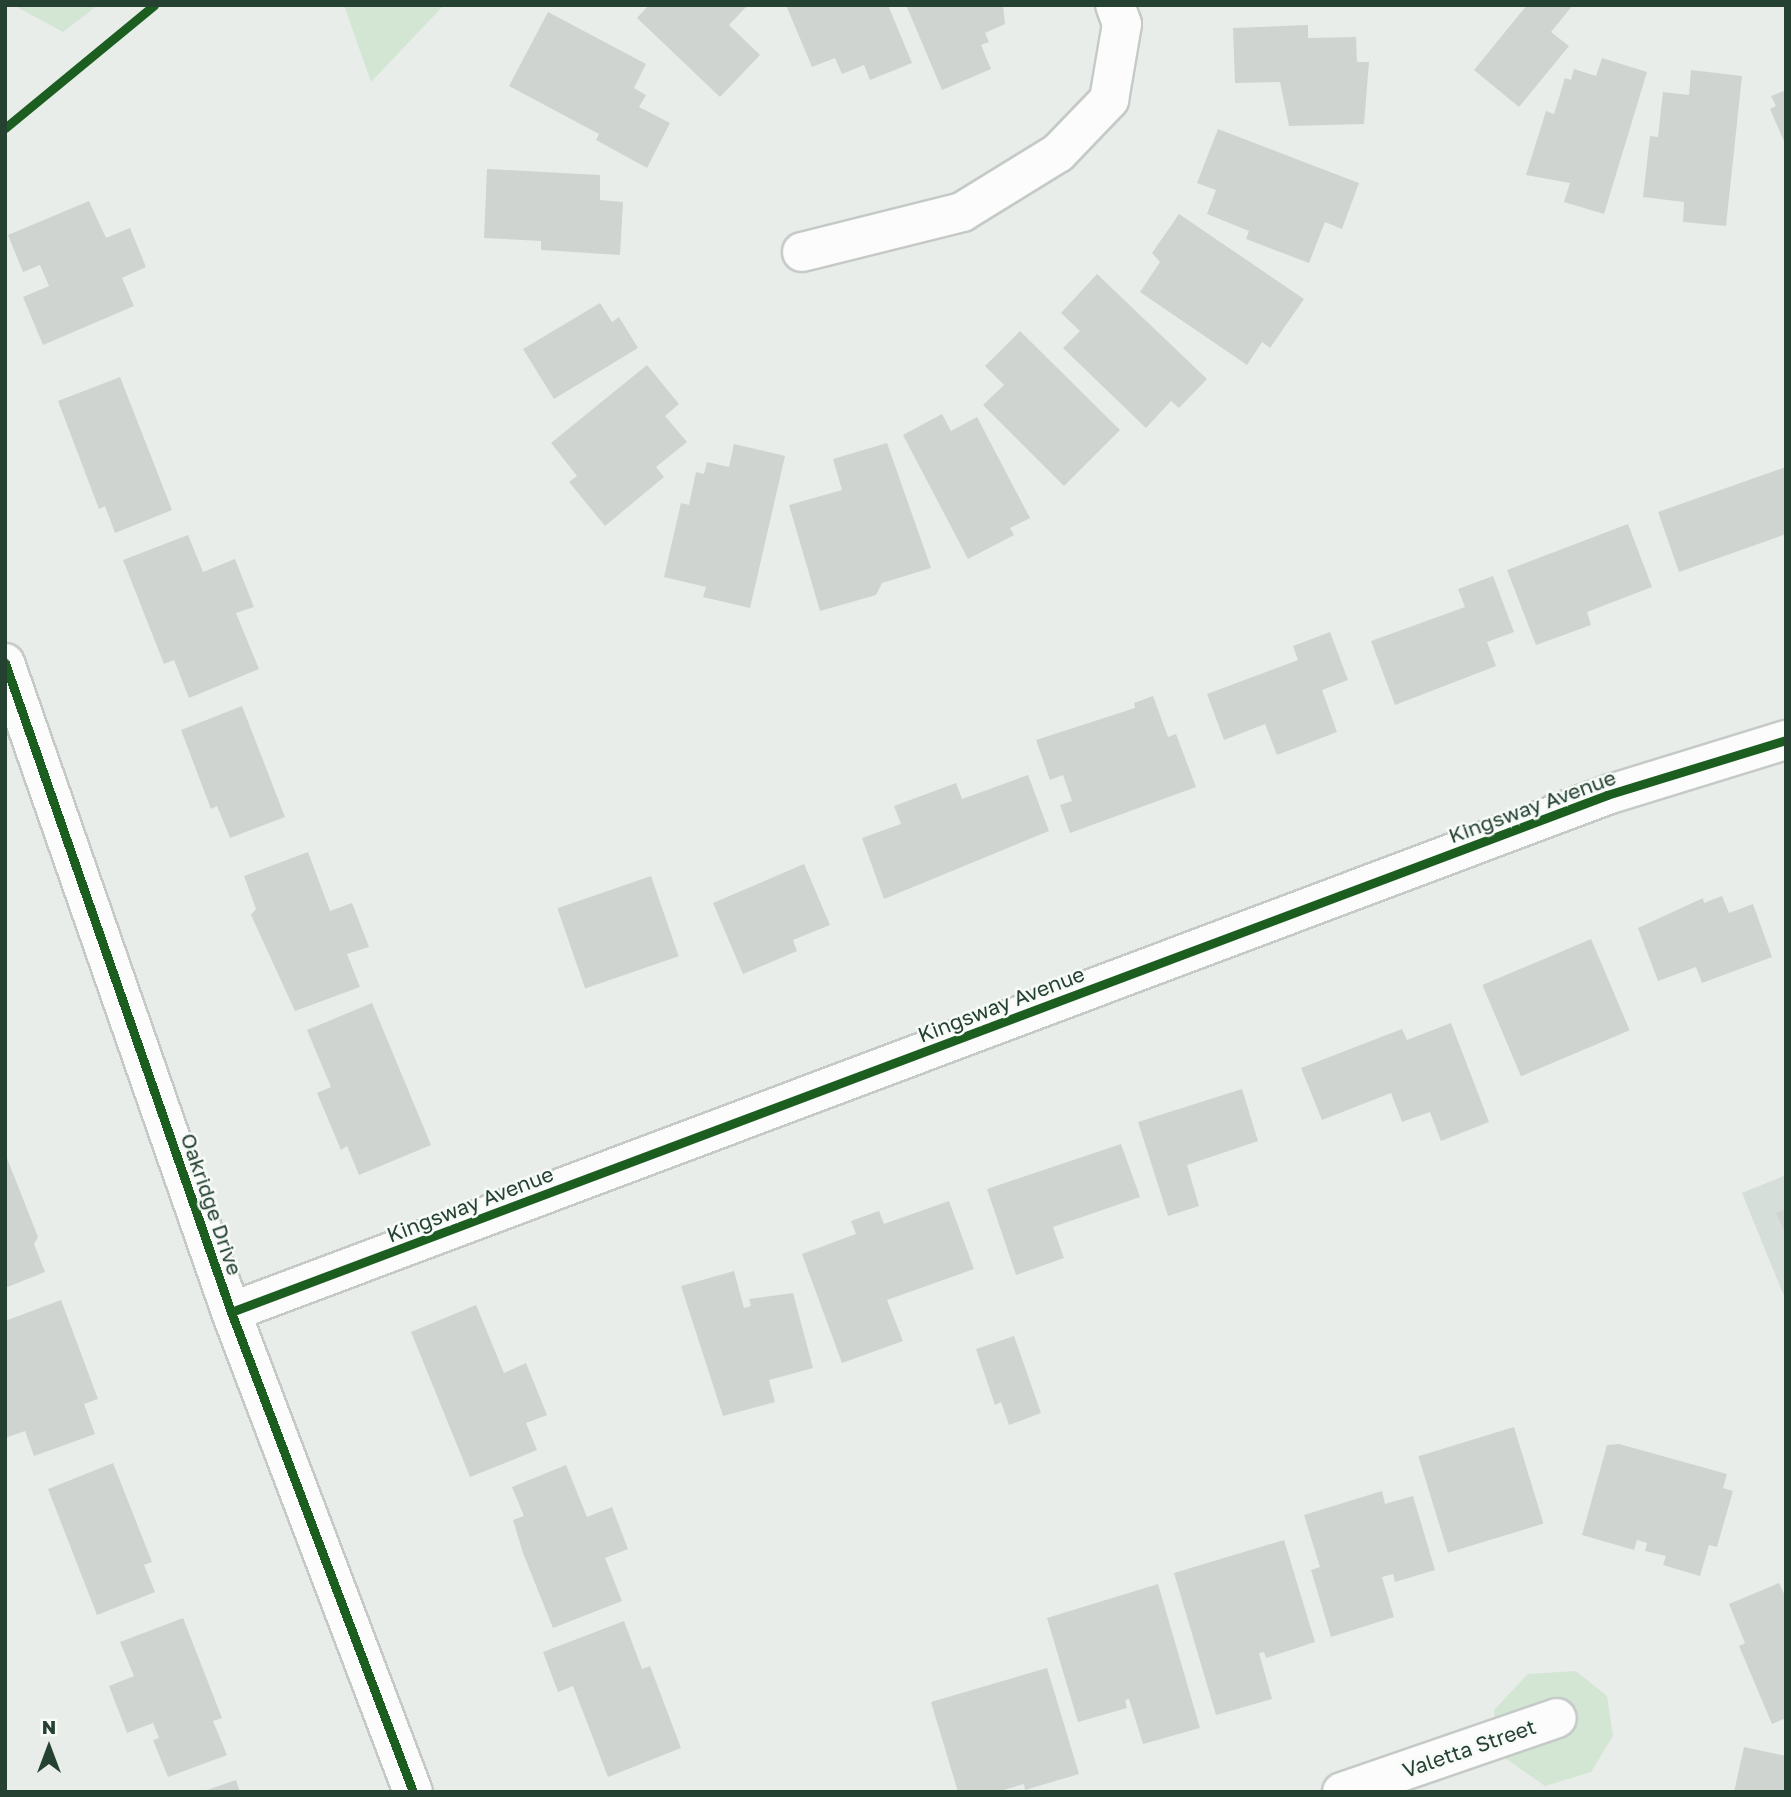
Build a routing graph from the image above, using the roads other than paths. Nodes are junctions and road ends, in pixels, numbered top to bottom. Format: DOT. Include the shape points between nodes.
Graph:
graph roads {
  1 [pos="1115,5"];
  2 [pos="802,252"];
  3 [pos="5,663"];
  4 [pos="1786,740"];
  5 [pos="231,1312"];
  6 [pos="1557,1718"];
  7 [pos="413,1792"];
  8 [pos="1342,1792"];
  1 -- 2 [label="street" via="1122,24 1109,100 1058,153 962,212"];
  3 -- 5 [label="street, Oakridge Drive"];
  4 -- 5 [label="street, Kingsway Avenue" via="1607,795"];
  5 -- 7 [label="street, Oakridge Drive"];
  6 -- 8 [label="street, Valetta Street"];
}
